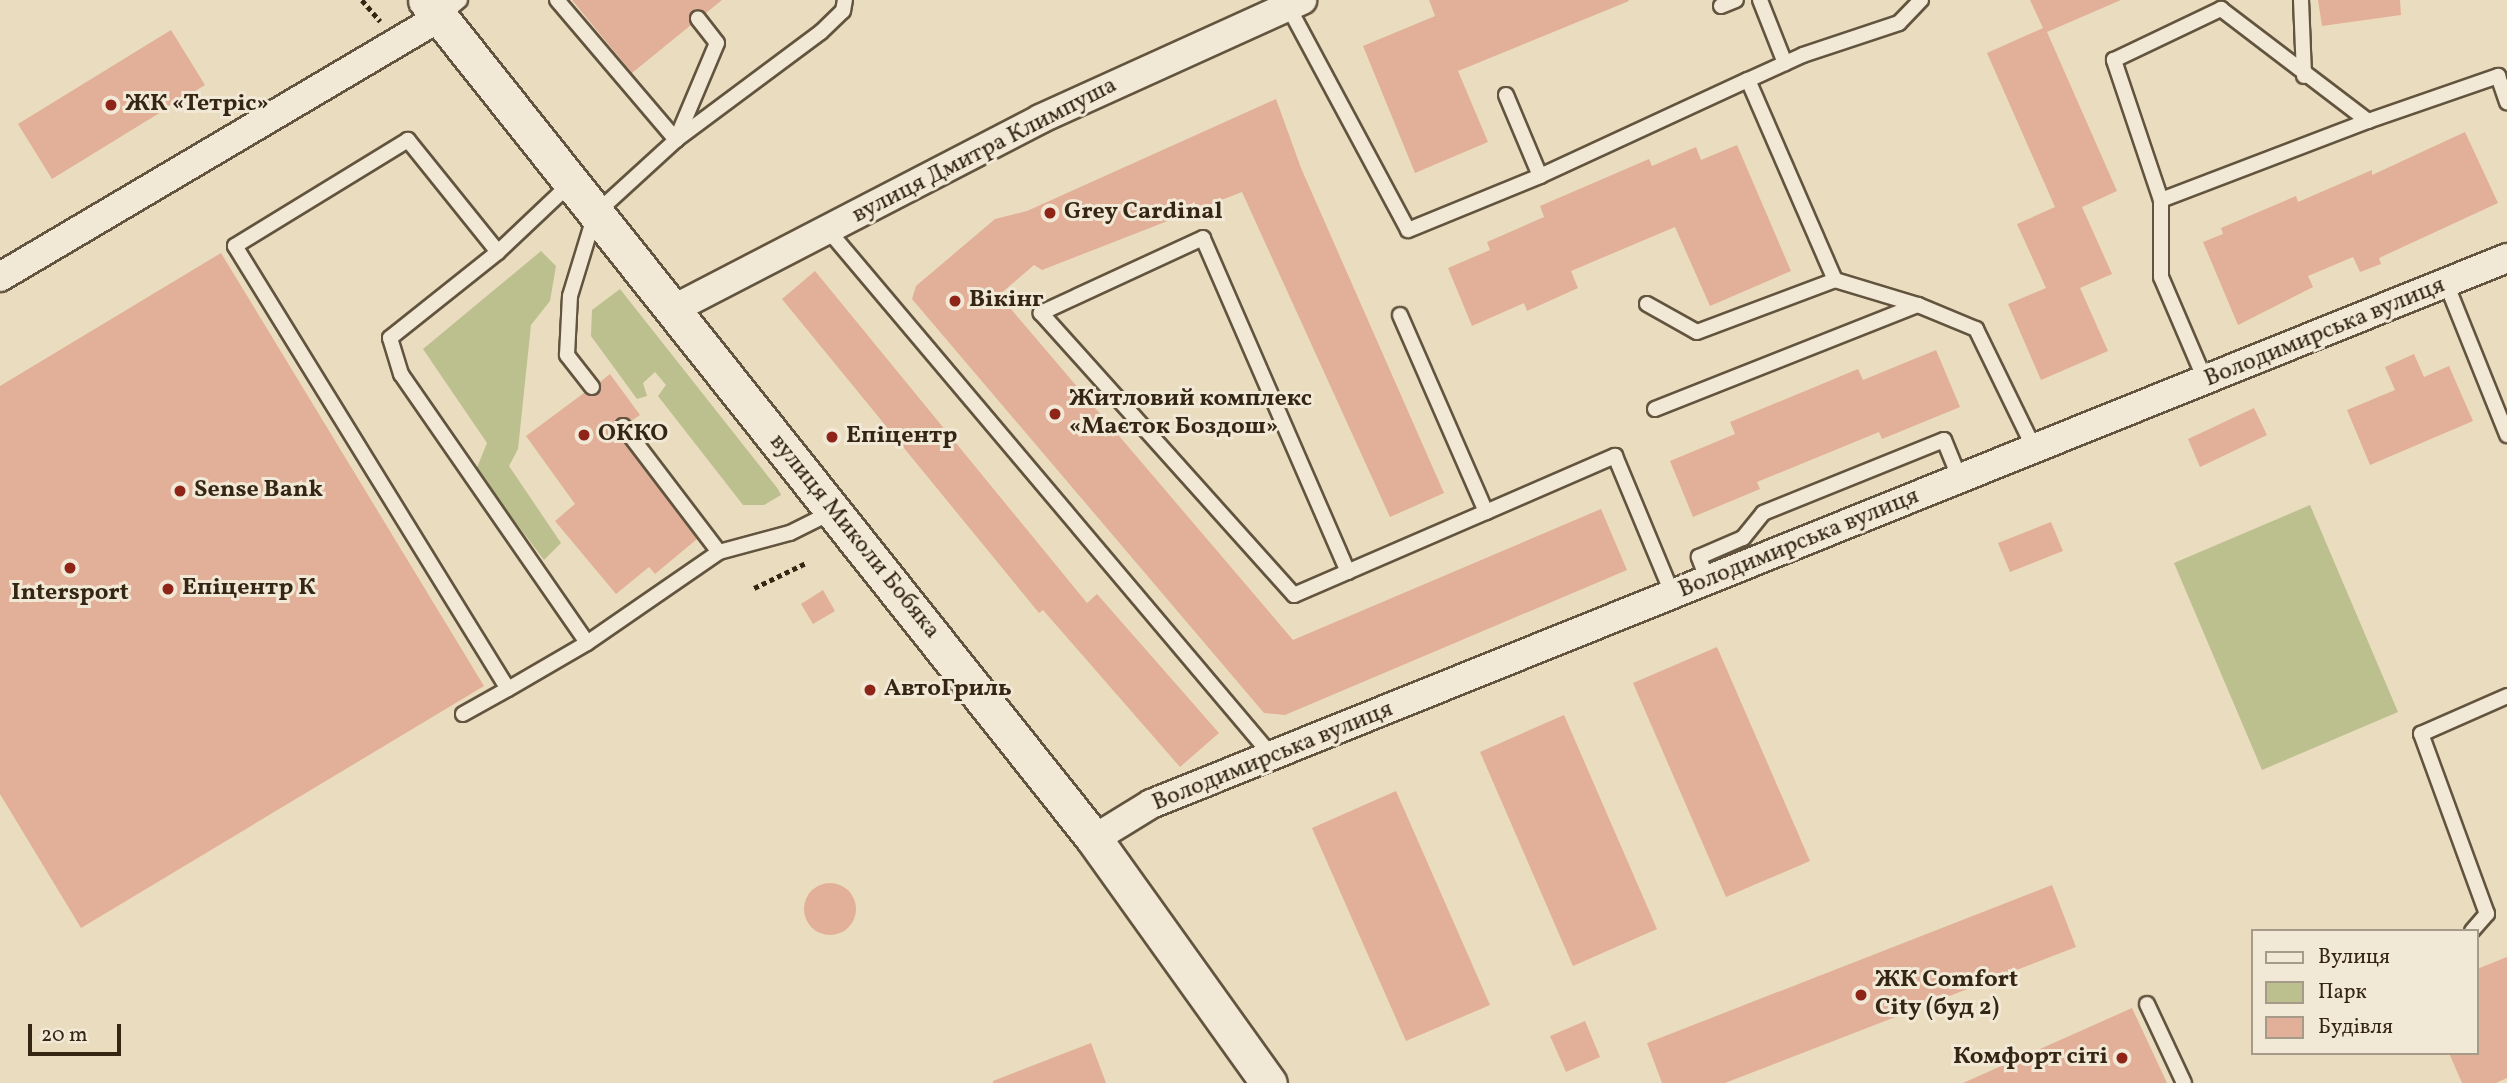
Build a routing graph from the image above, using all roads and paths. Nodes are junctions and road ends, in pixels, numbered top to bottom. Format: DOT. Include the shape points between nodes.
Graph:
graph roads {
  1 [pos="558,0"];
  2 [pos="845,0"];
  3 [pos="1736,0"];
  4 [pos="1760,0"];
  5 [pos="1921,0"];
  6 [pos="2301,0"];
  7 [pos="1295,3"];
  8 [pos="442,6"];
  9 [pos="1721,6"];
  10 [pos="698,19"];
  11 [pos="1785,63"];
  12 [pos="2304,76"];
  13 [pos="1748,80"];
  14 [pos="1506,95"];
  15 [pos="2507,102"];
  16 [pos="2368,121"];
  17 [pos="676,140"];
  18 [pos="1540,176"];
  19 [pos="571,183"];
  20 [pos="2161,200"];
  21 [pos="595,214"];
  22 [pos="828,230"];
  23 [pos="498,252"];
  24 [pos="2507,258"];
  25 [pos="0,277"];
  26 [pos="1835,280"];
  27 [pos="2446,283"];
  28 [pos="1647,304"];
  29 [pos="1918,305"];
  30 [pos="673,310"];
  31 [pos="1400,315"];
  32 [pos="2206,382"];
  33 [pos="592,387"];
  34 [pos="1655,410"];
  35 [pos="623,426"];
  36 [pos="2507,435"];
  37 [pos="2035,450"];
  38 [pos="1960,480"];
  39 [pos="833,511"];
  40 [pos="1486,512"];
  41 [pos="719,552"];
  42 [pos="806,563"];
  43 [pos="1348,572"];
  44 [pos="1708,581"];
  45 [pos="754,588"];
  46 [pos="1673,595"];
  47 [pos="587,643"];
  48 [pos="508,689"];
  49 [pos="2507,696"];
  50 [pos="463,714"];
  51 [pos="1272,756"];
  52 [pos="1094,839"];
  53 [pos="2474,929"];
  54 [pos="2147,1004"];
  55 [pos="1269,1083"];
  56 [pos="2184,1083"];
  1 -- 17 [label="lane"];
  2 -- 17 [label="lane" via="842,11 821,32"];
  3 -- 9 [label="lane"];
  4 -- 11 [label="lane"];
  5 -- 11 [label="lane" via="1899,23"];
  6 -- 12 [label="lane"];
  7 -- 18 [label="lane" via="1408,230"];
  7 -- 22 [label="street, вулиця Дмитра Климпуша" via="1040,119"];
  8 -- 19 [label="street, вулиця Миколи Бобяка"];
  8 -- 25 [label="street"];
  10 -- 17 [label="lane" via="716,43"];
  11 -- 13 [label="lane"];
  12 -- 16 [label="lane"];
  12 -- 20 [label="lane" via="2221,9 2114,60"];
  13 -- 18 [label="lane"];
  13 -- 26 [label="lane"];
  14 -- 18 [label="lane"];
  15 -- 16 [label="lane" via="2498,76"];
  16 -- 20 [label="lane"];
  17 -- 21 [label="lane"];
  19 -- 21 [label="street, вулиця Миколи Бобяка"];
  19 -- 23 [label="lane"];
  20 -- 32 [label="lane" via="2161,276"];
  21 -- 30 [label="street, вулиця Миколи Бобяка"];
  21 -- 33 [label="lane" via="570,296 567,355"];
  22 -- 30 [label="street, вулиця Дмитра Климпуша"];
  22 -- 51 [label="lane"];
  23 -- 47 [label="lane" via="390,338 401,374"];
  23 -- 48 [label="lane" via="408,140 235,246"];
  24 -- 27 [label="street, Володимирська вулиця"];
  26 -- 28 [label="lane" via="1697,332"];
  26 -- 29 [label="lane"];
  27 -- 32 [label="street, Володимирська вулиця"];
  27 -- 36 [label="lane"];
  29 -- 34 [label="lane"];
  29 -- 37 [label="lane" via="1976,329"];
  30 -- 39 [label="street, вулиця Миколи Бобяка"];
  31 -- 40 [label="lane"];
  32 -- 37 [label="street, Володимирська вулиця"];
  35 -- 41 [label="lane"];
  37 -- 38 [label="street, Володимирська вулиця"];
  38 -- 44 [label="street, Володимирська вулиця"];
  38 -- 44 [label="lane" via="1944,440 1763,513 1743,538 1699,557"];
  39 -- 41 [label="lane" via="790,533"];
  39 -- 52 [label="street, вулиця Миколи Бобяка"];
  40 -- 43 [label="lane"];
  40 -- 46 [label="lane" via="1615,456"];
  41 -- 47 [label="lane"];
  42 -- 45 [label="path"];
  43 -- 43 [label="lane" via="1203,239 1041,313 1294,595"];
  44 -- 46 [label="street, Володимирська вулиця"];
  46 -- 51 [label="street, Володимирська вулиця"];
  47 -- 48 [label="lane"];
  48 -- 50 [label="lane"];
  49 -- 53 [label="lane" via="2421,734 2487,914"];
  51 -- 52 [label="street, Володимирська вулиця" via="1151,804"];
  52 -- 55 [label="street, вулиця Миколи Бобяка"];
  54 -- 56 [label="lane"];
}
